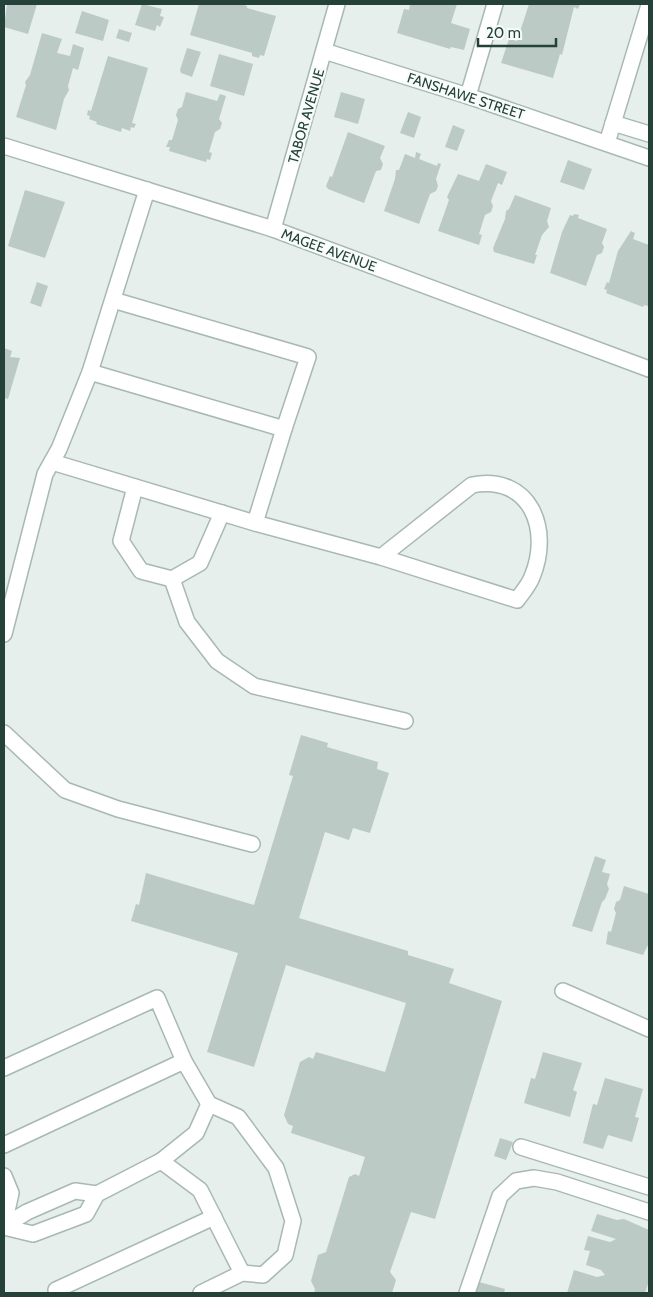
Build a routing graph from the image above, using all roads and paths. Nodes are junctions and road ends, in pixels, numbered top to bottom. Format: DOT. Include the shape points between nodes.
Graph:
graph roads {
  1 [pos="337,4"];
  2 [pos="495,4"];
  3 [pos="649,5"];
  4 [pos="324,50"];
  5 [pos="468,96"];
  6 [pos="613,123"];
  7 [pos="649,134"];
  8 [pos="607,143"];
  9 [pos="4,146"];
  10 [pos="649,158"];
  11 [pos="147,190"];
  12 [pos="273,229"];
  13 [pos="113,300"];
  14 [pos="649,369"];
  15 [pos="90,372"];
  16 [pos="284,429"];
  17 [pos="52,462"];
  18 [pos="135,487"];
  19 [pos="222,513"];
  20 [pos="255,523"];
  21 [pos="381,557"];
  22 [pos="172,578"];
  23 [pos="4,634"];
  24 [pos="405,721"];
  25 [pos="4,732"];
  26 [pos="252,844"];
  27 [pos="563,991"];
  28 [pos="649,1029"];
  29 [pos="184,1061"];
  30 [pos="4,1068"];
  31 [pos="209,1104"];
  32 [pos="4,1145"];
  33 [pos="521,1147"];
  34 [pos="161,1161"];
  35 [pos="4,1176"];
  36 [pos="649,1187"];
  37 [pos="97,1194"];
  38 [pos="649,1212"];
  39 [pos="214,1216"];
  40 [pos="4,1226"];
  41 [pos="242,1273"];
  42 [pos="58,1293"];
  43 [pos="201,1293"];
  44 [pos="467,1293"];
  1 -- 4 [label="street, TABOR AVENUE"];
  2 -- 5 [label="street"];
  3 -- 6 [label="street"];
  4 -- 5 [label="street, FANSHAWE STREET"];
  4 -- 12 [label="street, TABOR AVENUE"];
  5 -- 8 [label="street, FANSHAWE STREET"];
  6 -- 7 [label="street"];
  6 -- 8 [label="street"];
  8 -- 10 [label="street, FANSHAWE STREET"];
  9 -- 11 [label="street, MAGEE AVENUE"];
  11 -- 12 [label="street, MAGEE AVENUE"];
  11 -- 13 [label="street"];
  12 -- 14 [label="street, MAGEE AVENUE"];
  13 -- 15 [label="street"];
  13 -- 16 [label="street" via="308,357"];
  15 -- 16 [label="street"];
  15 -- 17 [label="street"];
  16 -- 20 [label="street"];
  17 -- 18 [label="street"];
  17 -- 23 [label="street" via="45,474"];
  18 -- 19 [label="street"];
  18 -- 22 [label="street" via="121,541 141,571"];
  19 -- 20 [label="street"];
  19 -- 22 [label="street" via="200,563"];
  20 -- 21 [label="street"];
  21 -- 21 [label="street" via="517,600 532,578 538,553 537,527 530,506 514,490 501,484 472,485"];
  22 -- 24 [label="street" via="187,622 217,661 254,686"];
  25 -- 26 [label="street" via="66,790 118,809"];
  27 -- 28 [label="street"];
  29 -- 30 [label="street" via="157,998"];
  29 -- 31 [label="street"];
  29 -- 32 [label="street"];
  31 -- 34 [label="street" via="196,1134"];
  31 -- 41 [label="street" via="238,1117 276,1168 293,1221 285,1255 263,1275"];
  33 -- 36 [label="street"];
  34 -- 37 [label="street"];
  34 -- 39 [label="street" via="200,1190"];
  35 -- 40 [label="street" via="11,1193"];
  37 -- 40 [label="street" via="76,1191 27,1212"];
  37 -- 40 [label="street" via="86,1214 33,1234"];
  38 -- 44 [label="street" via="557,1182 534,1178 516,1181 500,1196"];
  39 -- 41 [label="street"];
  39 -- 42 [label="street" via="56,1290"];
  41 -- 43 [label="street"];
}
